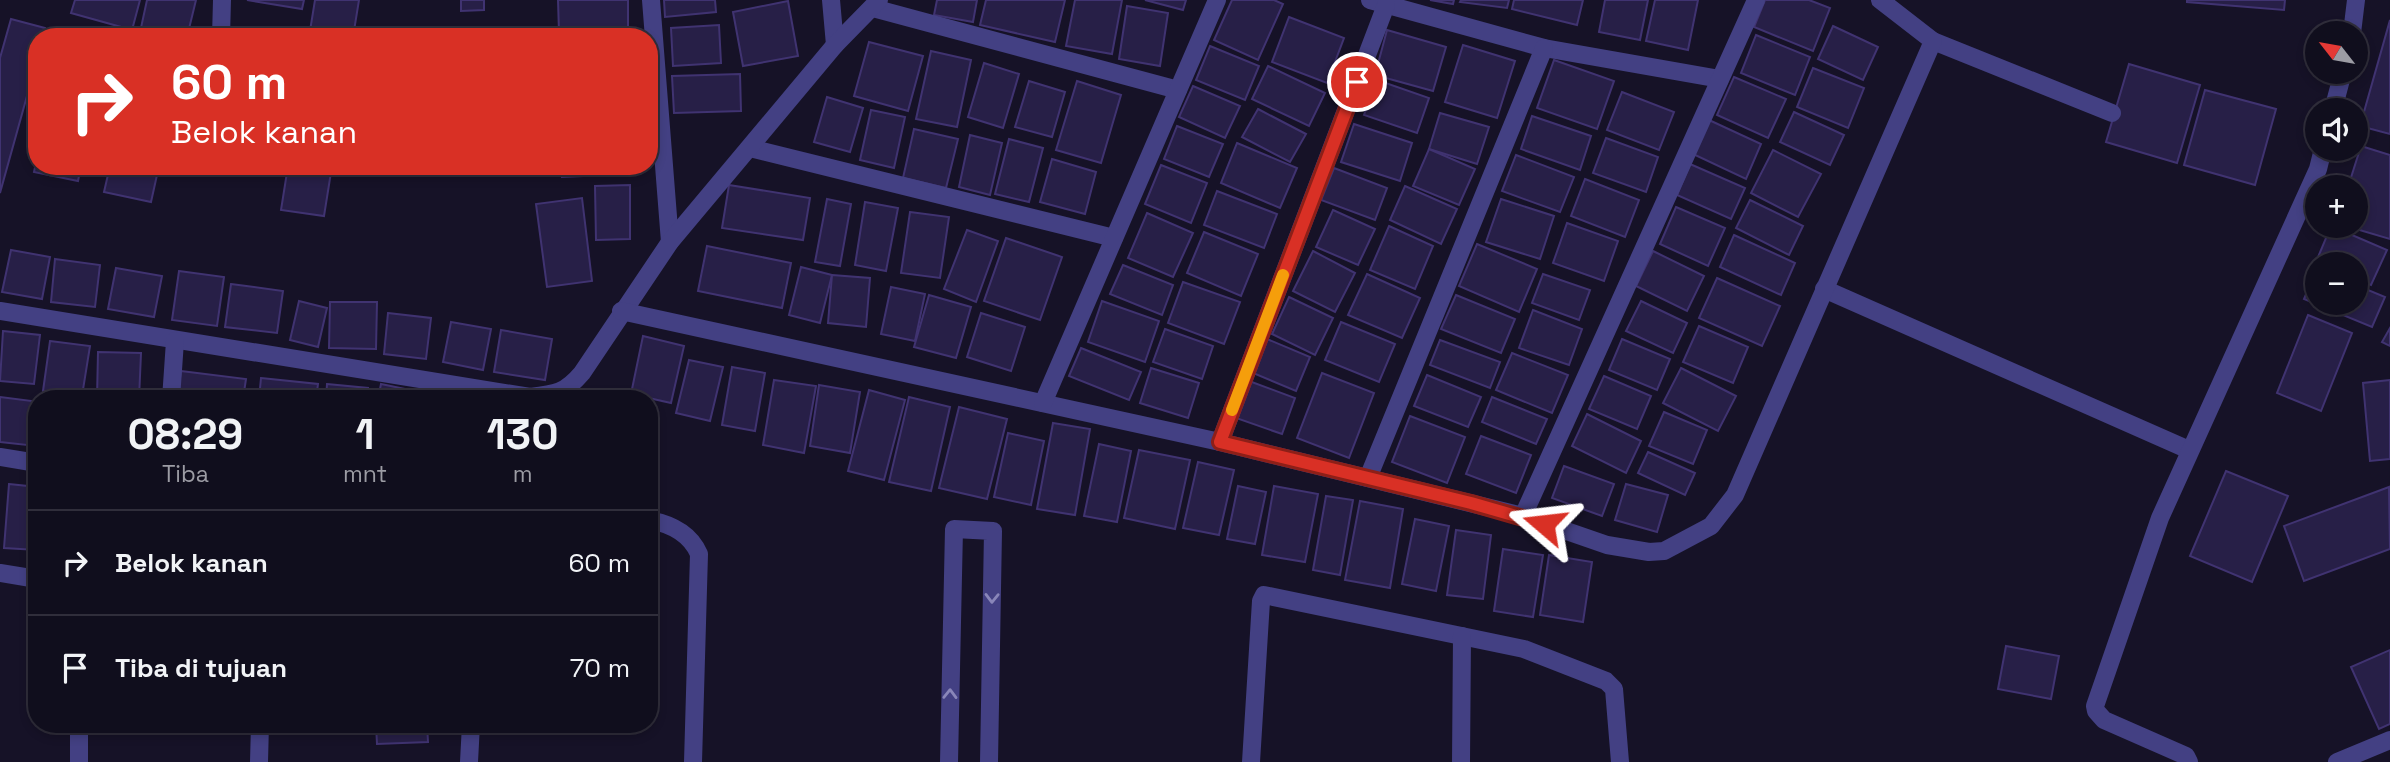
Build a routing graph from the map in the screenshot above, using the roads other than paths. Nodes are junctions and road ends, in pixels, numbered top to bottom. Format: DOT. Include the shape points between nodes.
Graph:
graph roads {
  1 [pos="222,0"];
  2 [pos="651,0"];
  3 [pos="831,0"];
  4 [pos="1217,0"];
  5 [pos="1756,0"];
  6 [pos="1880,0"];
  7 [pos="2356,0"];
  8 [pos="1378,2"];
  9 [pos="876,4"];
  10 [pos="2353,21"];
  11 [pos="220,28"];
  12 [pos="653,28"];
  13 [pos="1933,41"];
  14 [pos="835,45"];
  15 [pos="1544,48"];
  16 [pos="1720,79"];
  17 [pos="658,89"];
  18 [pos="1178,90"];
  19 [pos="2112,113"];
  20 [pos="750,148"];
  21 [pos="2320,161"];
  22 [pos="1114,238"];
  23 [pos="670,242"];
  24 [pos="1824,289"];
  25 [pos="0,311"];
  26 [pos="621,311"];
  27 [pos="175,341"];
  28 [pos="172,390"];
  29 [pos="486,390"];
  30 [pos="561,390"];
  31 [pos="1043,403"];
  32 [pos="1220,442"];
  33 [pos="2189,450"];
  34 [pos="0,457"];
  35 [pos="28,462"];
  36 [pos="1368,478"];
  37 [pos="1523,516"];
  38 [pos="658,523"];
  39 [pos="0,573"];
  40 [pos="28,578"];
  41 [pos="1462,636"];
  42 [pos="79,733"];
  43 [pos="260,733"];
  44 [pos="471,733"];
  45 [pos="2390,740"];
  46 [pos="79,762"];
  47 [pos="259,762"];
  48 [pos="469,762"];
  49 [pos="693,762"];
  50 [pos="948,762"];
  51 [pos="989,762"];
  52 [pos="1251,762"];
  53 [pos="1461,762"];
  54 [pos="1620,762"];
  55 [pos="2189,762"];
  56 [pos="2337,762"];
  1 -- 11 [label="street"];
  2 -- 12 [label="street"];
  3 -- 14 [label="street"];
  4 -- 18 [label="street"];
  5 -- 16 [label="street"];
  6 -- 13 [label="street"];
  7 -- 10 [label="street"];
  8 -- 15 [label="street"];
  8 -- 32 [label="street"];
  9 -- 14 [label="street"];
  9 -- 18 [label="street"];
  13 -- 19 [label="street"];
  13 -- 24 [label="street"];
  14 -- 20 [label="street"];
  15 -- 16 [label="street"];
  15 -- 36 [label="street"];
  16 -- 37 [label="street"];
  17 -- 23 [label="street"];
  18 -- 22 [label="street"];
  20 -- 22 [label="street"];
  20 -- 23 [label="street"];
  21 -- 33 [label="street"];
  22 -- 31 [label="street"];
  23 -- 26 [label="street"];
  24 -- 33 [label="street"];
  24 -- 37 [label="street" via="1735,495 1711,526 1664,551 1649,552 1607,545"];
  25 -- 27 [label="street"];
  26 -- 30 [label="street" via="600,348 574,382"];
  26 -- 31 [label="street"];
  27 -- 28 [label="street"];
  27 -- 29 [label="street"];
  31 -- 32 [label="street"];
  32 -- 36 [label="street"];
  33 -- 55 [label="street" via="2160,517 2095,706 2104,720 2186,756"];
  34 -- 35 [label="street"];
  36 -- 37 [label="street"];
  38 -- 49 [label="street" via="690,539 699,554"];
  39 -- 40 [label="street"];
  41 -- 52 [label="street" via="1264,595"];
  41 -- 53 [label="street"];
  41 -- 54 [label="street" via="1524,649 1611,685"];
  42 -- 46 [label="street"];
  43 -- 47 [label="street"];
  44 -- 48 [label="street"];
  45 -- 56 [label="street"];
  50 -- 51 [label="street, one-way" via="954,529 993,531"];
}
